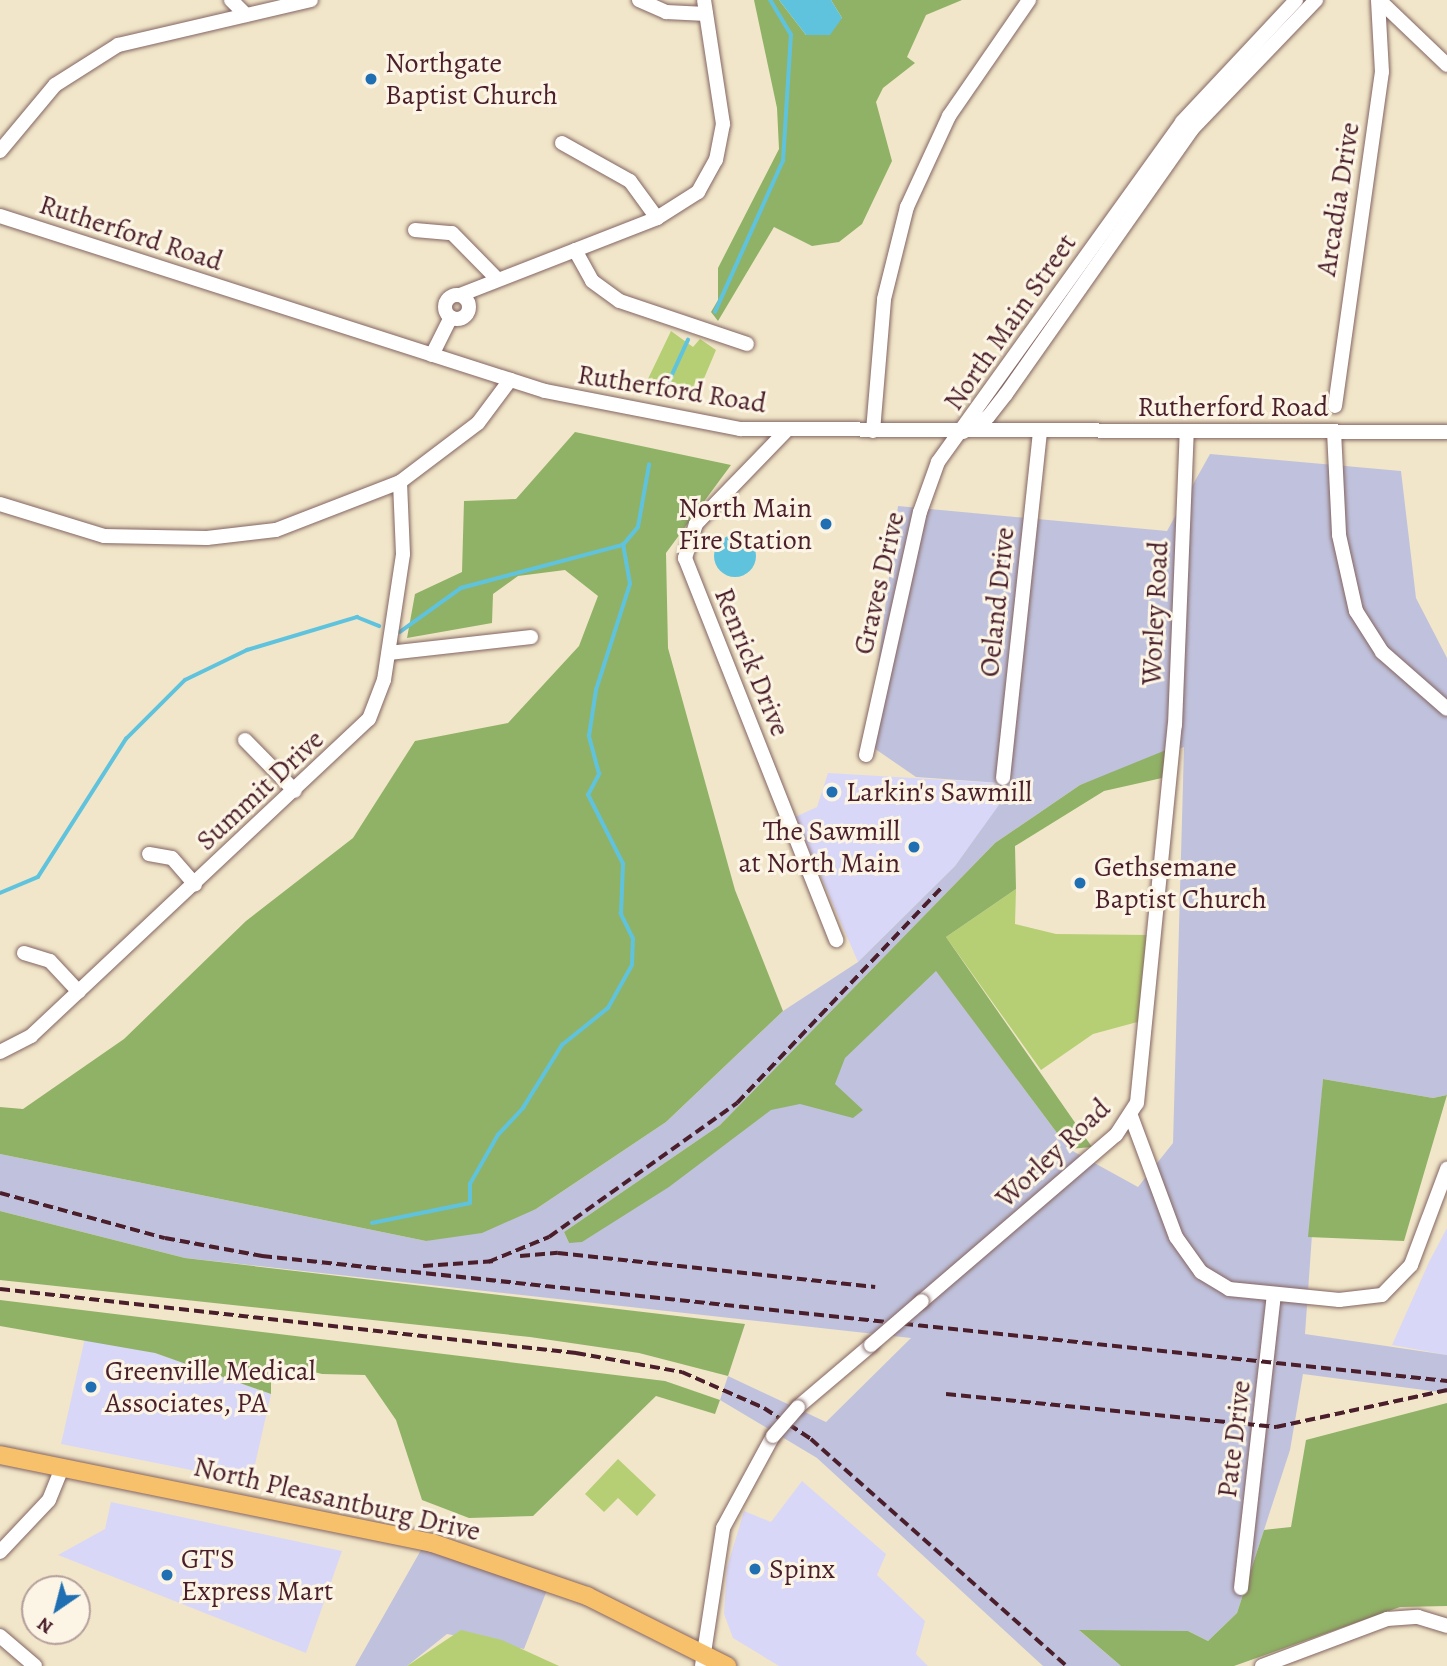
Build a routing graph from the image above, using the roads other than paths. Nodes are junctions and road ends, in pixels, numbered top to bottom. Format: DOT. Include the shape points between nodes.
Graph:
graph roads {
  1 [pos="232,0"];
  2 [pos="311,0"];
  3 [pos="639,0"];
  4 [pos="1029,0"];
  5 [pos="1296,0"];
  6 [pos="1316,0"];
  7 [pos="1378,0"];
  8 [pos="705,7"];
  9 [pos="246,15"];
  10 [pos="1447,65"];
  11 [pos="562,143"];
  12 [pos="0,151"];
  13 [pos="1160,163"];
  14 [pos="0,216"];
  15 [pos="657,218"];
  16 [pos="415,230"];
  17 [pos="575,250"];
  18 [pos="497,279"];
  19 [pos="460,295"];
  20 [pos="470,307"];
  21 [pos="451,317"];
  22 [pos="747,344"];
  23 [pos="432,355"];
  24 [pos="510,380"];
  25 [pos="1335,407"];
  26 [pos="787,430"];
  27 [pos="873,431"];
  28 [pos="1040,431"];
  29 [pos="1334,431"];
  30 [pos="1187,432"];
  31 [pos="1447,432"];
  32 [pos="962,433"];
  33 [pos="400,482"];
  34 [pos="0,504"];
  35 [pos="531,637"];
  36 [pos="389,653"];
  37 [pos="1447,709"];
  38 [pos="245,740"];
  39 [pos="866,755"];
  40 [pos="1003,778"];
  41 [pos="295,791"];
  42 [pos="149,854"];
  43 [pos="195,884"];
  44 [pos="836,940"];
  45 [pos="24,953"];
  46 [pos="79,992"];
  47 [pos="0,1052"];
  48 [pos="1131,1116"];
  49 [pos="1447,1169"];
  50 [pos="1274,1296"];
  51 [pos="0,1455"];
  52 [pos="62,1467"];
  53 [pos="0,1552"];
  54 [pos="1241,1588"];
  55 [pos="1447,1626"];
  56 [pos="0,1636"];
  57 [pos="702,1659"];
  58 [pos="35,1666"];
  59 [pos="727,1666"];
  60 [pos="1262,1666"];
  1 -- 9 [label="street"];
  2 -- 9 [label="street"];
  3 -- 8 [label="street" via="666,12"];
  4 -- 27 [label="street" via="949,116 908,206 884,299"];
  5 -- 13 [label="street, North Main Street" via="1207,91"];
  6 -- 13 [label="street, North Main Street" via="1244,70"];
  7 -- 10 [label="street"];
  7 -- 25 [label="street, Arcadia Drive" via="1382,72"];
  8 -- 15 [label="street" via="722,99 718,152 698,192"];
  9 -- 12 [label="street" via="135,39 86,62 55,85"];
  11 -- 15 [label="street" via="630,181"];
  13 -- 32 [label="street, North Main Street" via="1006,394 988,417"];
  14 -- 23 [label="street, Rutherford Road"];
  15 -- 17 [label="street"];
  16 -- 18 [label="street" via="452,233"];
  17 -- 18 [label="street"];
  17 -- 22 [label="street" via="592,281 620,301"];
  18 -- 19 [label="street"];
  18 -- 20 [label="street"];
  19 -- 20 [label="street"];
  19 -- 21 [label="street" via="445,304"];
  20 -- 21 [label="street" via="463,318"];
  21 -- 23 [label="street"];
  23 -- 24 [label="street, Rutherford Road"];
  24 -- 26 [label="street, Rutherford Road" via="658,416"];
  24 -- 33 [label="street" via="478,424"];
  26 -- 27 [label="street, Rutherford Road"];
  26 -- 44 [label="street, Renrick Drive" via="696,524 685,558"];
  27 -- 32 [label="street, Rutherford Road"];
  28 -- 30 [label="street, Rutherford Road"];
  28 -- 32 [label="street, Rutherford Road"];
  28 -- 40 [label="street, Oeland Drive"];
  29 -- 30 [label="street, Rutherford Road"];
  29 -- 31 [label="street, Rutherford Road"];
  29 -- 37 [label="street" via="1339,536 1356,611 1382,652"];
  30 -- 48 [label="street, Worley Road" via="1175,724 1143,1077"];
  32 -- 39 [label="street, Graves Drive" via="938,462 920,512"];
  33 -- 34 [label="street" via="306,522 206,538 104,536"];
  33 -- 36 [label="street, Summit Drive" via="405,539"];
  35 -- 36 [label="street"];
  36 -- 41 [label="street, Summit Drive" via="369,719"];
  38 -- 41 [label="street"];
  41 -- 43 [label="street, Summit Drive"];
  42 -- 43 [label="street" via="172,858"];
  43 -- 46 [label="street, Summit Drive"];
  45 -- 46 [label="street" via="50,961"];
  46 -- 47 [label="street, Summit Drive" via="31,1036"];
  48 -- 50 [label="street" via="1172,1230 1201,1272 1229,1289"];
  48 -- 57 [label="street, Worley Road, bridge" via="798,1407 773,1436 723,1528"];
  49 -- 50 [label="street" via="1412,1265 1394,1287 1355,1300"];
  50 -- 54 [label="street, Pate Drive"];
  51 -- 52 [label="main road, North Pleasantburg Drive"];
  52 -- 53 [label="street" via="49,1500"];
  52 -- 57 [label="main road, North Pleasantburg Drive" via="432,1543 559,1584"];
  55 -- 60 [label="street" via="1418,1617 1387,1619"];
  56 -- 58 [label="street"];
  57 -- 59 [label="main road, North Pleasantburg Drive"];
}
